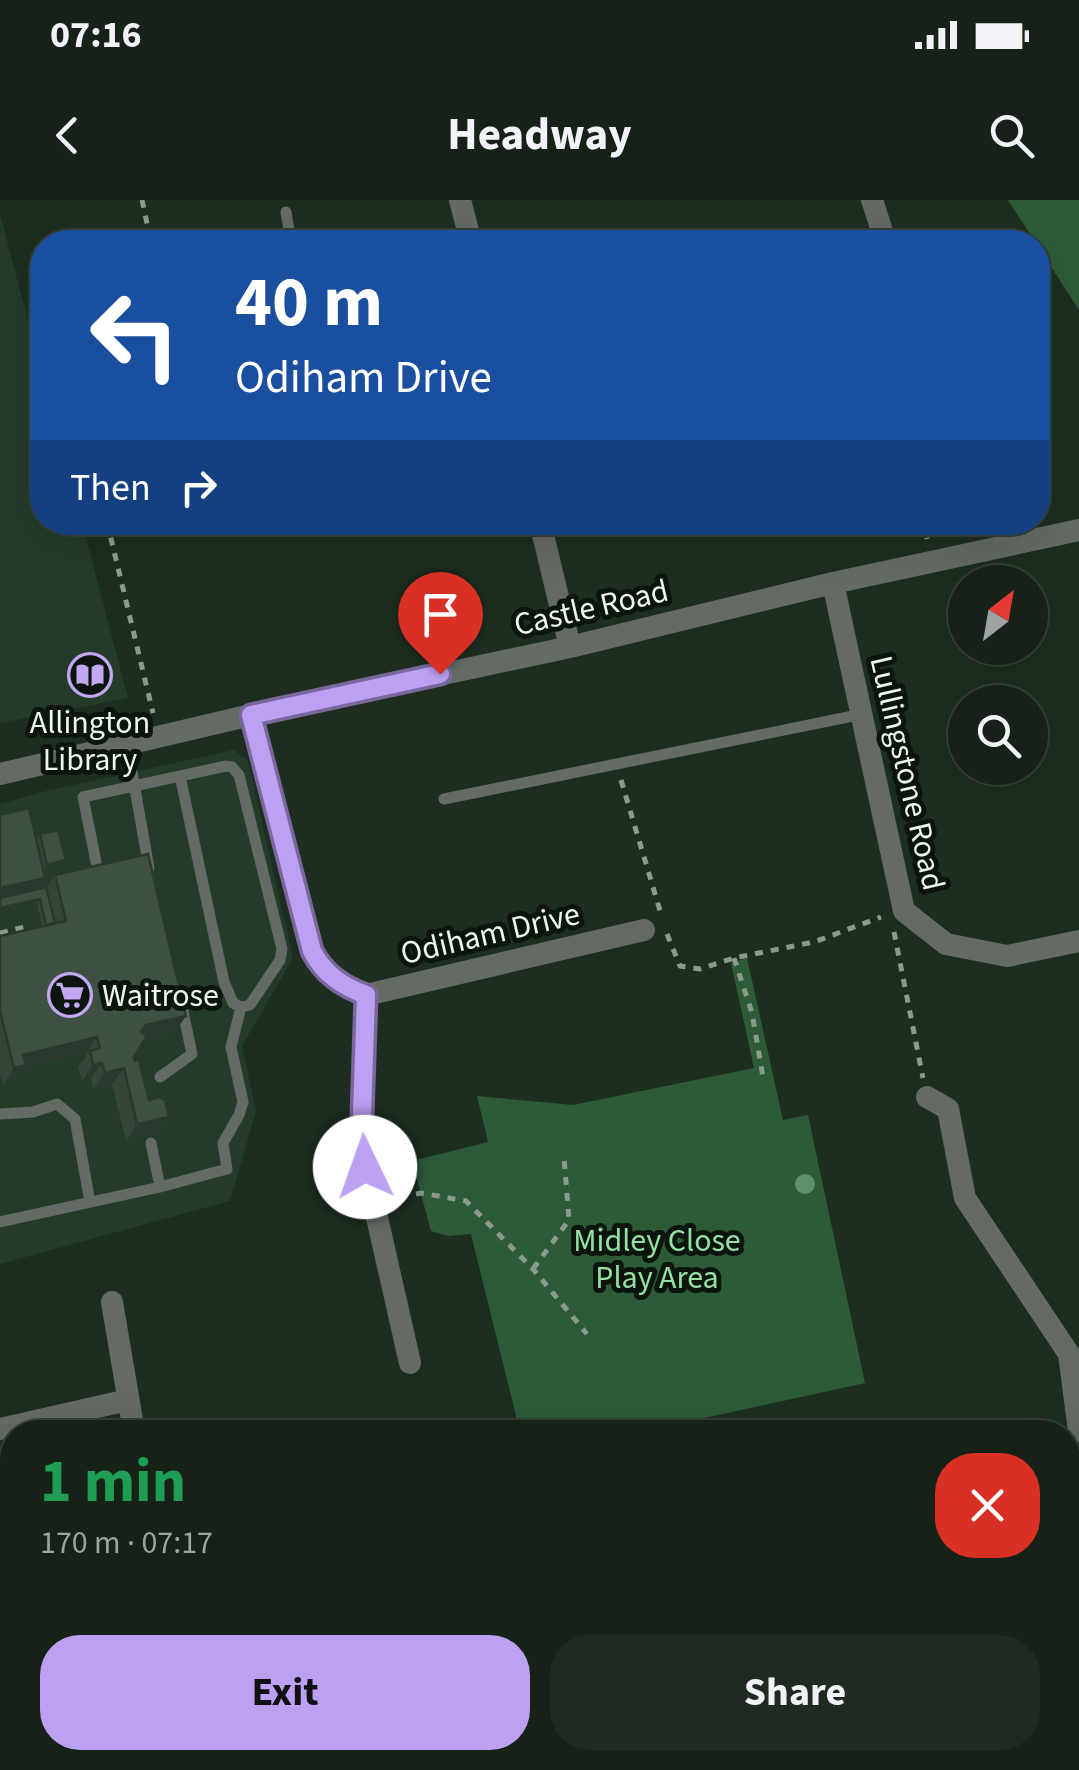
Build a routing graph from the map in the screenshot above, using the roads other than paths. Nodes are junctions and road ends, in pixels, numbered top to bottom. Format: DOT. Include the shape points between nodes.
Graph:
graph roads {
  1 [pos="460,200"];
  2 [pos="872,200"];
  3 [pos="286,212"];
  4 [pos="289,230"];
  5 [pos="467,230"];
  6 [pos="882,230"];
  7 [pos="1079,530"];
  8 [pos="543,535"];
  9 [pos="832,583"];
  10 [pos="570,647"];
  11 [pos="863,714"];
  12 [pos="251,715"];
  13 [pos="127,744"];
  14 [pos="0,774"];
  15 [pos="180,776"];
  16 [pos="135,787"];
  17 [pos="444,799"];
  18 [pos="96,862"];
  19 [pos="152,879"];
  20 [pos="644,930"];
  21 [pos="1079,942"];
  22 [pos="366,995"];
  23 [pos="180,998"];
  24 [pos="241,1007"];
  25 [pos="160,1077"];
  26 [pos="927,1097"];
  27 [pos="0,1114"];
  28 [pos="151,1143"];
  29 [pos="160,1187"];
  30 [pos="90,1202"];
  31 [pos="0,1222"];
  32 [pos="112,1302"];
  33 [pos="410,1363"];
  34 [pos="128,1400"];
  35 [pos="43,1420"];
  36 [pos="132,1420"];
  37 [pos="1078,1420"];
  1 -- 5 [label="street"];
  2 -- 6 [label="street"];
  3 -- 4 [label="lane"];
  7 -- 9 [label="street, Castle Road"];
  8 -- 10 [label="street"];
  9 -- 10 [label="street, Castle Road"];
  9 -- 11 [label="street, Lullingstone Road"];
  10 -- 12 [label="street, Castle Road"];
  11 -- 17 [label="lane"];
  11 -- 21 [label="street, Lullingstone Road" via="897,912 946,944 1007,956"];
  12 -- 13 [label="street, Castle Road"];
  12 -- 22 [label="street, Odiham Drive" via="312,951 334,978"];
  13 -- 14 [label="street, Castle Road"];
  13 -- 16 [label="lane"];
  15 -- 16 [label="lane"];
  15 -- 24 [label="lane" via="224,982"];
  15 -- 24 [label="lane" via="226,766 238,775 282,948 262,988"];
  16 -- 18 [label="lane" via="82,797"];
  16 -- 19 [label="lane"];
  20 -- 22 [label="street, Odiham Drive"];
  22 -- 33 [label="street" via="361,1147"];
  23 -- 25 [label="lane" via="192,1054"];
  24 -- 29 [label="lane" via="231,1047 242,1102 223,1143 227,1169"];
  26 -- 37 [label="street" via="948,1109 965,1198 1069,1354"];
  27 -- 30 [label="lane" via="57,1104 65,1109 75,1119"];
  28 -- 29 [label="lane"];
  29 -- 30 [label="lane"];
  30 -- 31 [label="lane"];
  32 -- 34 [label="street"];
  34 -- 35 [label="street"];
  34 -- 36 [label="street"];
}
